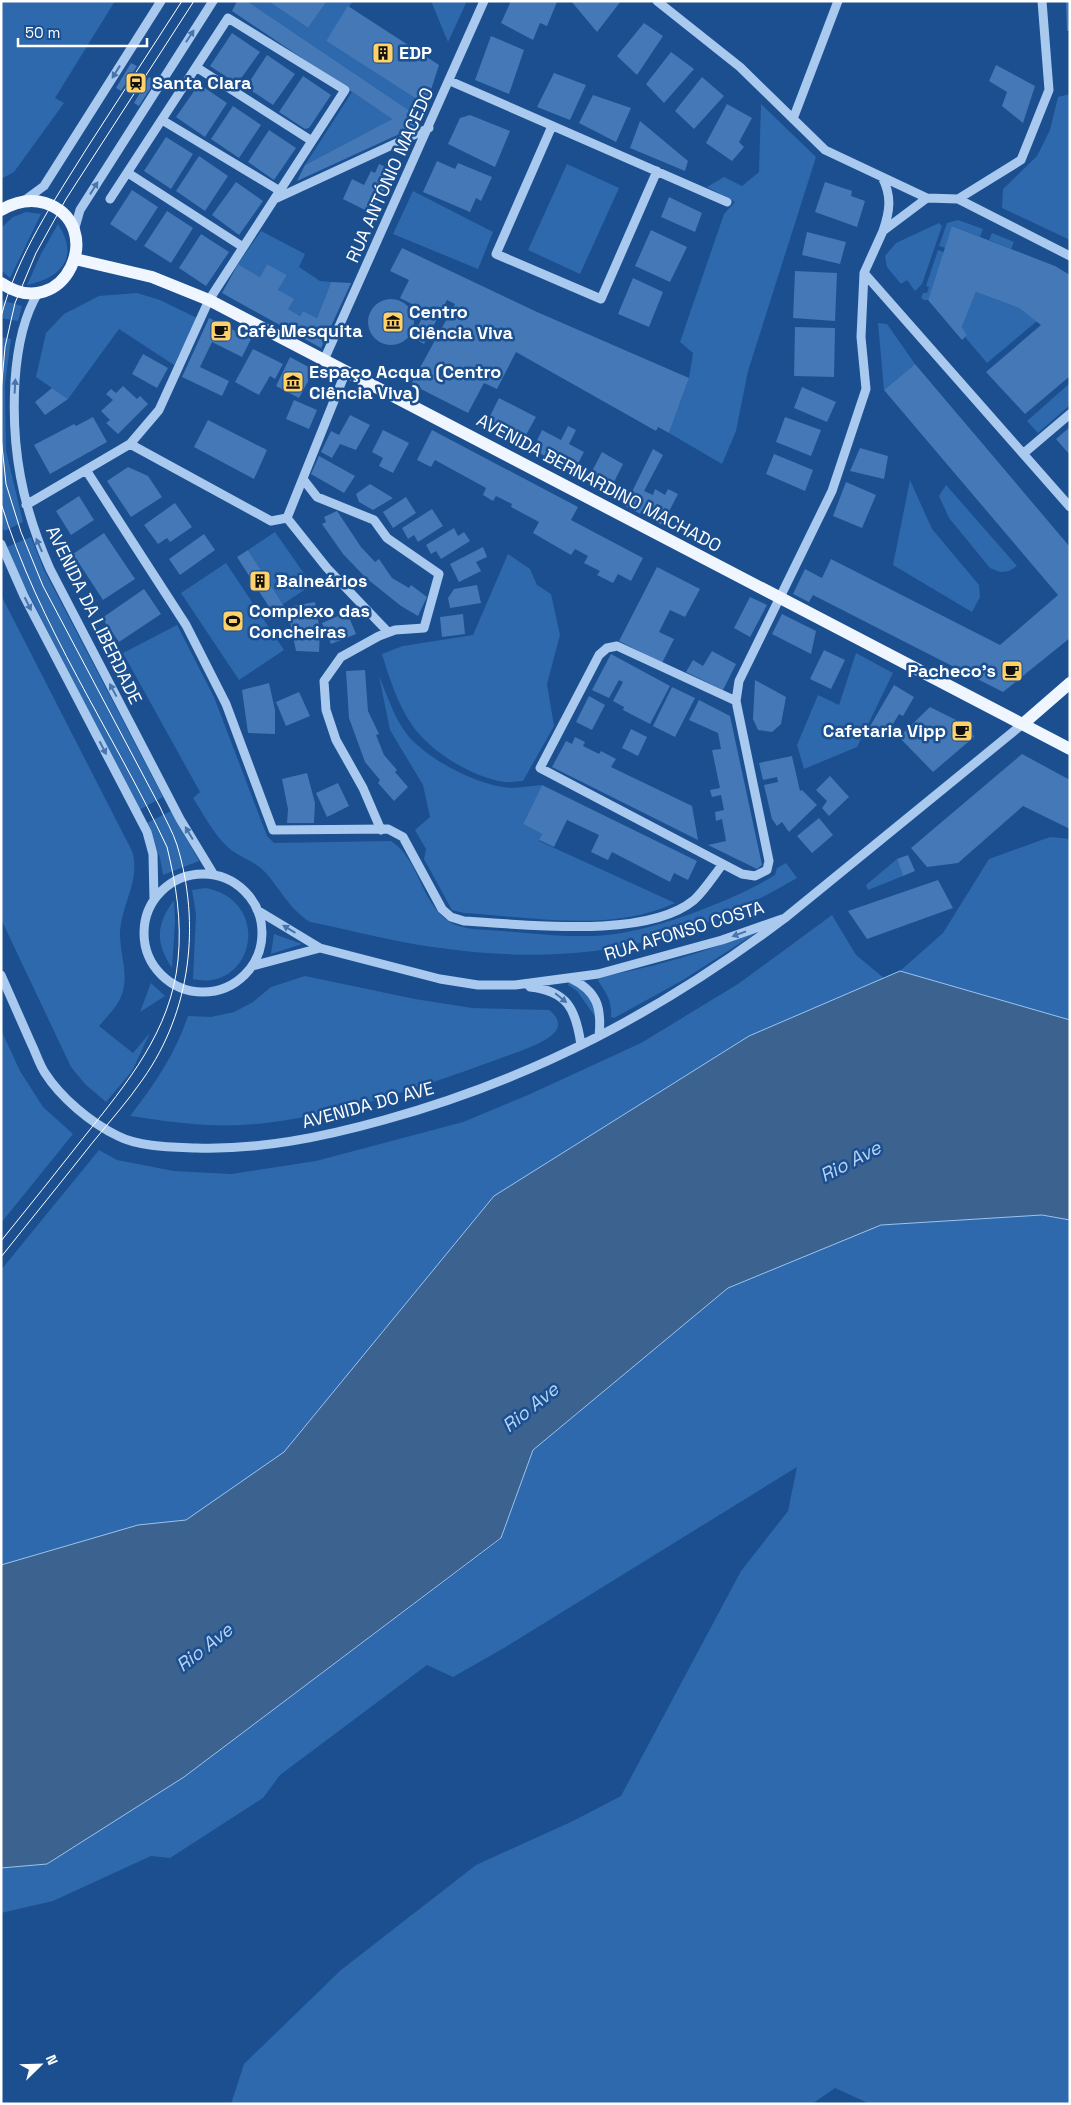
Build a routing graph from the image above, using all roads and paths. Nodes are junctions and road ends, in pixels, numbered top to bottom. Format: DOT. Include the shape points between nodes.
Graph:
graph roads {
  1 [pos="161,1"];
  2 [pos="213,1"];
  3 [pos="484,1"];
  4 [pos="657,1"];
  5 [pos="838,1"];
  6 [pos="1042,1"];
  7 [pos="196,67"];
  8 [pos="450,81"];
  9 [pos="793,119"];
  10 [pos="162,120"];
  11 [pos="552,126"];
  12 [pos="429,128"];
  13 [pos="312,141"];
  14 [pos="657,171"];
  15 [pos="128,173"];
  16 [pos="882,177"];
  17 [pos="280,191"];
  18 [pos="927,198"];
  19 [pos="110,199"];
  20 [pos="958,199"];
  21 [pos="275,200"];
  22 [pos="23,201"];
  23 [pos="727,202"];
  24 [pos="1,210"];
  25 [pos="74,231"];
  26 [pos="883,231"];
  27 [pos="243,247"];
  28 [pos="1070,256"];
  29 [pos="75,258"];
  30 [pos="864,273"];
  31 [pos="1,283"];
  32 [pos="38,293"];
  33 [pos="209,300"];
  34 [pos="324,360"];
  35 [pos="346,371"];
  36 [pos="1070,414"];
  37 [pos="130,444"];
  38 [pos="1024,453"];
  39 [pos="86,470"];
  40 [pos="303,479"];
  41 [pos="26,505"];
  42 [pos="1070,507"];
  43 [pos="287,518"];
  44 [pos="1,544"];
  45 [pos="780,598"];
  46 [pos="388,632"];
  47 [pos="1070,683"];
  48 [pos="736,701"];
  49 [pos="1024,723"];
  50 [pos="1070,749"];
  51 [pos="381,830"];
  52 [pos="723,864"];
  53 [pos="214,875"];
  54 [pos="154,900"];
  55 [pos="257,910"];
  56 [pos="785,918"];
  57 [pos="320,948"];
  58 [pos="252,966"];
  59 [pos="1,975"];
  60 [pos="570,978"];
  61 [pos="515,985"];
  62 [pos="599,1036"];
  63 [pos="581,1045"];
  1 -- 22 [label="street, one-way" via="44,186"];
  25 -- 2 [label="street, one-way" via="75,220 84,204"];
  3 -- 8 [label="street, RUA ANTÓNIO MACEDO"];
  4 -- 9 [label="street" via="740,67"];
  5 -- 9 [label="street"];
  6 -- 20 [label="street" via="1049,90 1021,160"];
  7 -- 10 [label="street"];
  7 -- 13 [label="street"];
  7 -- 13 [label="street" via="228,18 345,90"];
  8 -- 11 [label="street"];
  8 -- 12 [label="street, RUA ANTÓNIO MACEDO"];
  9 -- 16 [label="street" via="824,150"];
  10 -- 15 [label="street"];
  10 -- 17 [label="street"];
  11 -- 14 [label="street"];
  11 -- 14 [label="street" via="496,254 504,258 601,299"];
  12 -- 21 [label="street"];
  12 -- 34 [label="street, RUA ANTÓNIO MACEDO"];
  13 -- 17 [label="street"];
  14 -- 23 [label="street"];
  15 -- 19 [label="street"];
  15 -- 27 [label="street"];
  16 -- 18 [label="street"];
  16 -- 26 [label="street" via="888,189 889,202"];
  17 -- 21 [label="street"];
  18 -- 20 [label="street"];
  18 -- 26 [label="street"];
  20 -- 28 [label="street"];
  21 -- 27 [label="street"];
  22 -- 24 [label="main road"];
  22 -- 25 [label="main road" via="52,205 68,220"];
  25 -- 29 [label="main road"];
  26 -- 30 [label="street"];
  27 -- 33 [label="street"];
  29 -- 32 [label="main road" via="62,282"];
  29 -- 33 [label="main road, AVENIDA BERNARDINO MACHADO" via="152,277"];
  30 -- 38 [label="street"];
  30 -- 45 [label="street" via="861,337 866,389 832,491"];
  31 -- 32 [label="main road" via="20,292"];
  41 -- 32 [label="street, AVENIDA DA LIBERDADE, one-way" via="16,462 13,407 20,339"];
  33 -- 34 [label="main road, AVENIDA BERNARDINO MACHADO"];
  33 -- 37 [label="street" via="159,410"];
  34 -- 35 [label="main road, AVENIDA BERNARDINO MACHADO"];
  35 -- 40 [label="street"];
  35 -- 45 [label="main road, AVENIDA BERNARDINO MACHADO"];
  36 -- 38 [label="street"];
  37 -- 39 [label="street"];
  37 -- 43 [label="street" via="271,520"];
  38 -- 42 [label="street"];
  39 -- 41 [label="street"];
  39 -- 51 [label="street" via="186,625 226,704 273,830"];
  40 -- 43 [label="street"];
  40 -- 46 [label="street" via="317,497 374,520 387,538 438,574 424,628"];
  53 -- 41 [label="street, AVENIDA DA LIBERDADE, one-way" via="180,819 50,569"];
  43 -- 46 [label="street" via="326,568"];
  44 -- 54 [label="street, one-way" via="20,589 147,832 153,854"];
  45 -- 48 [label="street" via="739,681"];
  45 -- 49 [label="main road, AVENIDA BERNARDINO MACHADO"];
  46 -- 51 [label="street" via="341,657 324,681 326,710 336,740 363,788"];
  47 -- 49 [label="main road"];
  48 -- 52 [label="street" via="769,861 767,870 755,876 742,874"];
  48 -- 52 [label="street" via="617,646 607,648 599,655 540,768"];
  49 -- 50 [label="main road, AVENIDA BERNARDINO MACHADO"];
  49 -- 56 [label="street, RUA AFONSO COSTA"];
  51 -- 52 [label="street" via="403,837 442,909 451,917 464,921 599,927 632,923 669,914 694,900"];
  53 -- 54 [label="street" via="184,877 163,889"];
  53 -- 55 [label="street" via="232,882 247,894"];
  54 -- 58 [label="street" via="146,918 144,937 148,956 159,972 174,984 202,992 222,989 239,980"];
  57 -- 55 [label="street, RUA AFONSO COSTA, one-way"];
  55 -- 58 [label="street" via="262,929 260,948"];
  56 -- 60 [label="street, RUA AFONSO COSTA, one-way" via="673,955"];
  56 -- 62 [label="street, AVENIDA DO AVE" via="689,986"];
  57 -- 58 [label="street, RUA AFONSO COSTA"];
  57 -- 61 [label="street, RUA AFONSO COSTA" via="440,979 478,985"];
  59 -- 63 [label="street, AVENIDA DO AVE" via="45,1073 66,1098 119,1137 160,1146 217,1148 269,1145 341,1132 430,1107 537,1067"];
  60 -- 61 [label="street, RUA AFONSO COSTA"];
  60 -- 62 [label="street" via="592,994 599,1007"];
  61 -- 63 [label="street, one-way" via="542,988 561,996 574,1011"];
  62 -- 63 [label="street, AVENIDA DO AVE"];
}
